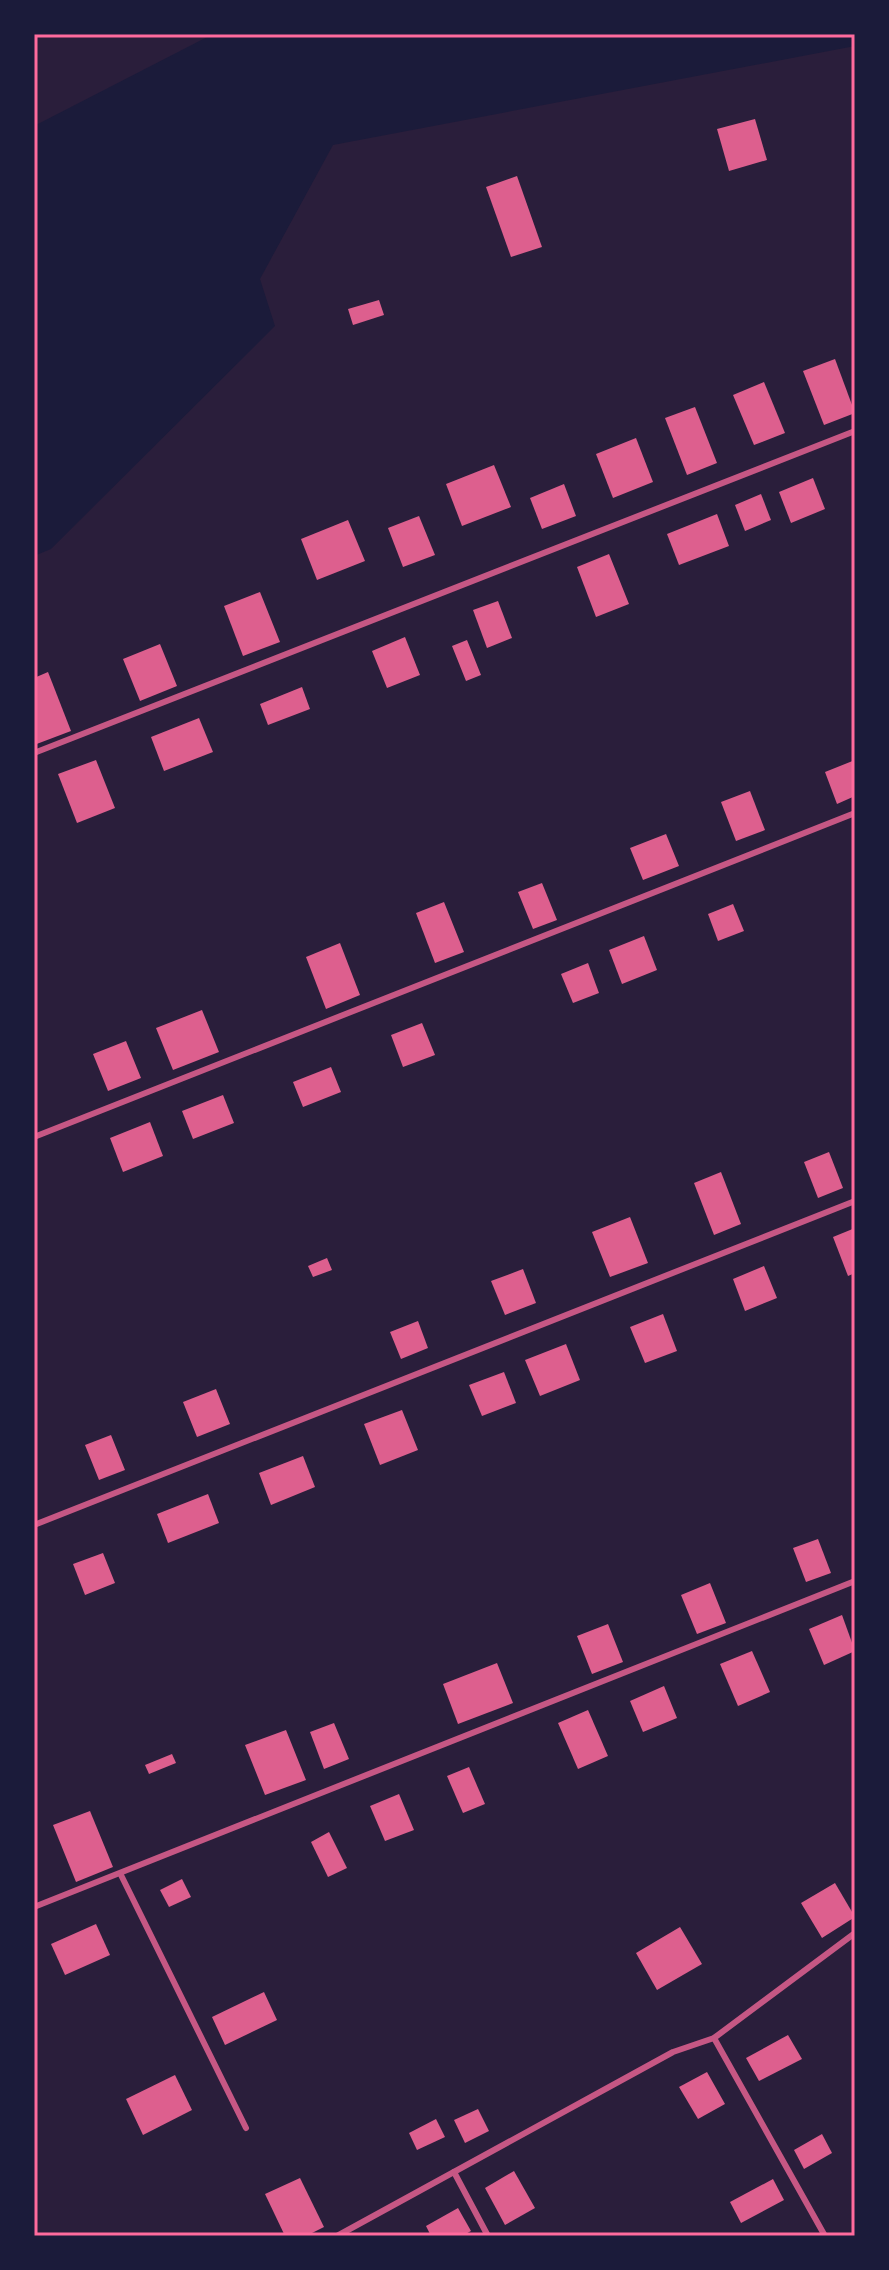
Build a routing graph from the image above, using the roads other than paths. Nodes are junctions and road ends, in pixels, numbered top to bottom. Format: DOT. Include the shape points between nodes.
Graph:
graph roads {
  1 [pos="855,431"];
  2 [pos="34,753"];
  3 [pos="855,813"];
  4 [pos="34,1137"];
  5 [pos="855,1201"];
  6 [pos="34,1525"];
  7 [pos="855,1581"];
  8 [pos="121,1875"];
  9 [pos="34,1907"];
  10 [pos="855,1933"];
  11 [pos="714,2038"];
  12 [pos="246,2128"];
  13 [pos="454,2172"];
  14 [pos="337,2236"];
  15 [pos="488,2236"];
  16 [pos="825,2236"];
  1 -- 2 [label="lane"];
  3 -- 4 [label="lane"];
  5 -- 6 [label="lane"];
  7 -- 8 [label="lane"];
  8 -- 9 [label="lane"];
  8 -- 12 [label="lane"];
  10 -- 11 [label="lane"];
  11 -- 13 [label="lane" via="673,2052"];
  11 -- 16 [label="lane"];
  13 -- 14 [label="lane"];
  13 -- 15 [label="lane"];
}
